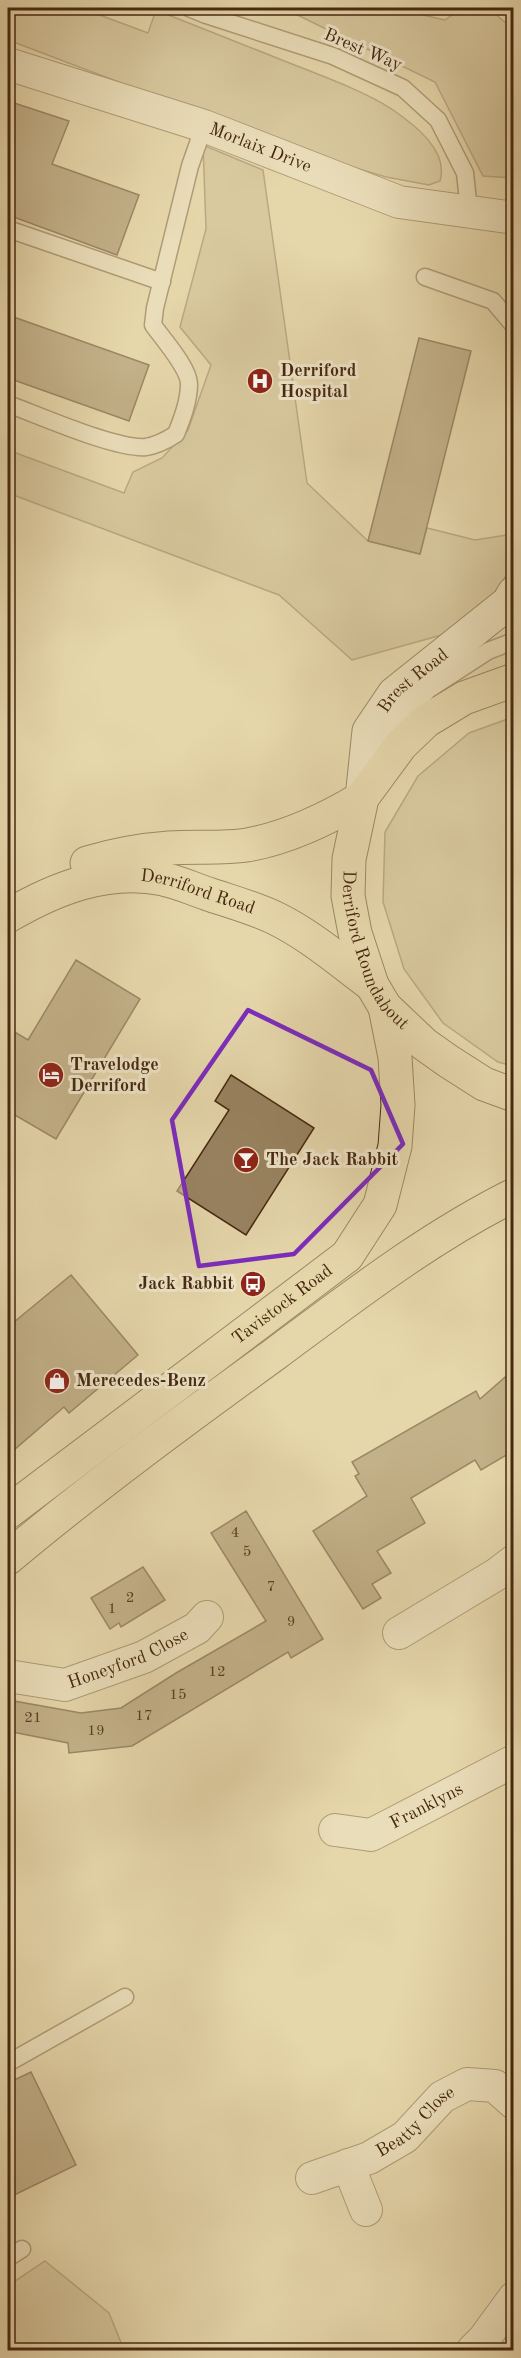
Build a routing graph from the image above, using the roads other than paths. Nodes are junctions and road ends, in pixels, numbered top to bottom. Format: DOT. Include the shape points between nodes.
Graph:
graph roads {
  1 [pos="189,8"];
  2 [pos="8,64"];
  3 [pos="204,126"];
  4 [pos="469,210"];
  5 [pos="513,218"];
  6 [pos="8,230"];
  7 [pos="425,277"];
  8 [pos="162,282"];
  9 [pos="513,326"];
  10 [pos="8,404"];
  11 [pos="513,592"];
  12 [pos="513,641"];
  13 [pos="513,680"];
  14 [pos="362,798"];
  15 [pos="8,905"];
  16 [pos="8,916"];
  17 [pos="379,996"];
  18 [pos="513,1095"];
  19 [pos="513,1195"];
  20 [pos="8,1512"];
  21 [pos="8,1558"];
  22 [pos="513,1560"];
  23 [pos="207,1617"];
  24 [pos="399,1634"];
  25 [pos="8,1677"];
  26 [pos="513,1761"];
  27 [pos="335,1830"];
  28 [pos="125,1997"];
  29 [pos="8,2063"];
  30 [pos="513,2103"];
  31 [pos="348,2165"];
  32 [pos="312,2178"];
  33 [pos="366,2210"];
  34 [pos="513,2298"];
  35 [pos="473,2350"];
  1 -- 4 [label="lane, Brest Way" via="333,56 403,88 438,120 465,173"];
  2 -- 3 [label="street, Morlaix Drive"];
  3 -- 4 [label="street, Morlaix Drive" via="399,202"];
  3 -- 8 [label="lane" via="190,166"];
  4 -- 5 [label="street, Morlaix Drive"];
  6 -- 8 [label="lane"];
  7 -- 9 [label="lane" via="493,301"];
  8 -- 10 [label="lane" via="153,325 189,382 176,434 144,447 108,440"];
  11 -- 14 [label="street, Brest Road" via="508,603 394,694 369,731"];
  12 -- 14 [label="lane" via="488,651 428,690 384,741"];
  13 -- 14 [label="main road, Derriford Roundabout" via="464,698 426,721 401,745"];
  14 -- 15 [label="main road, Derriford Road" via="334,815 249,844 109,856 49,879"];
  14 -- 17 [label="main road, Derriford Roundabout" via="349,859 348,896 355,933"];
  16 -- 17 [label="main road, Derriford Road" via="80,883 134,876 164,879 276,919 305,936"];
  17 -- 18 [label="main road, Derriford Roundabout" via="424,1044 484,1084"];
  17 -- 20 [label="main road, Tavistock Road" via="395,1057 395,1146 380,1205 347,1256"];
  19 -- 21 [label="main road, Tavistock Road" via="394,1266 119,1468"];
  22 -- 24 [label="street" via="497,1574"];
  23 -- 25 [label="street, Honeyford Close" via="197,1628 144,1657 65,1685"];
  26 -- 27 [label="street, Franklyns" via="371,1835"];
  28 -- 29 [label="lane"];
  30 -- 31 [label="street, Beatty Close" via="495,2086 467,2084 442,2097 405,2137"];
  31 -- 32 [label="street, Beatty Close"];
  31 -- 33 [label="street"];
  34 -- 35 [label="street"];
}
